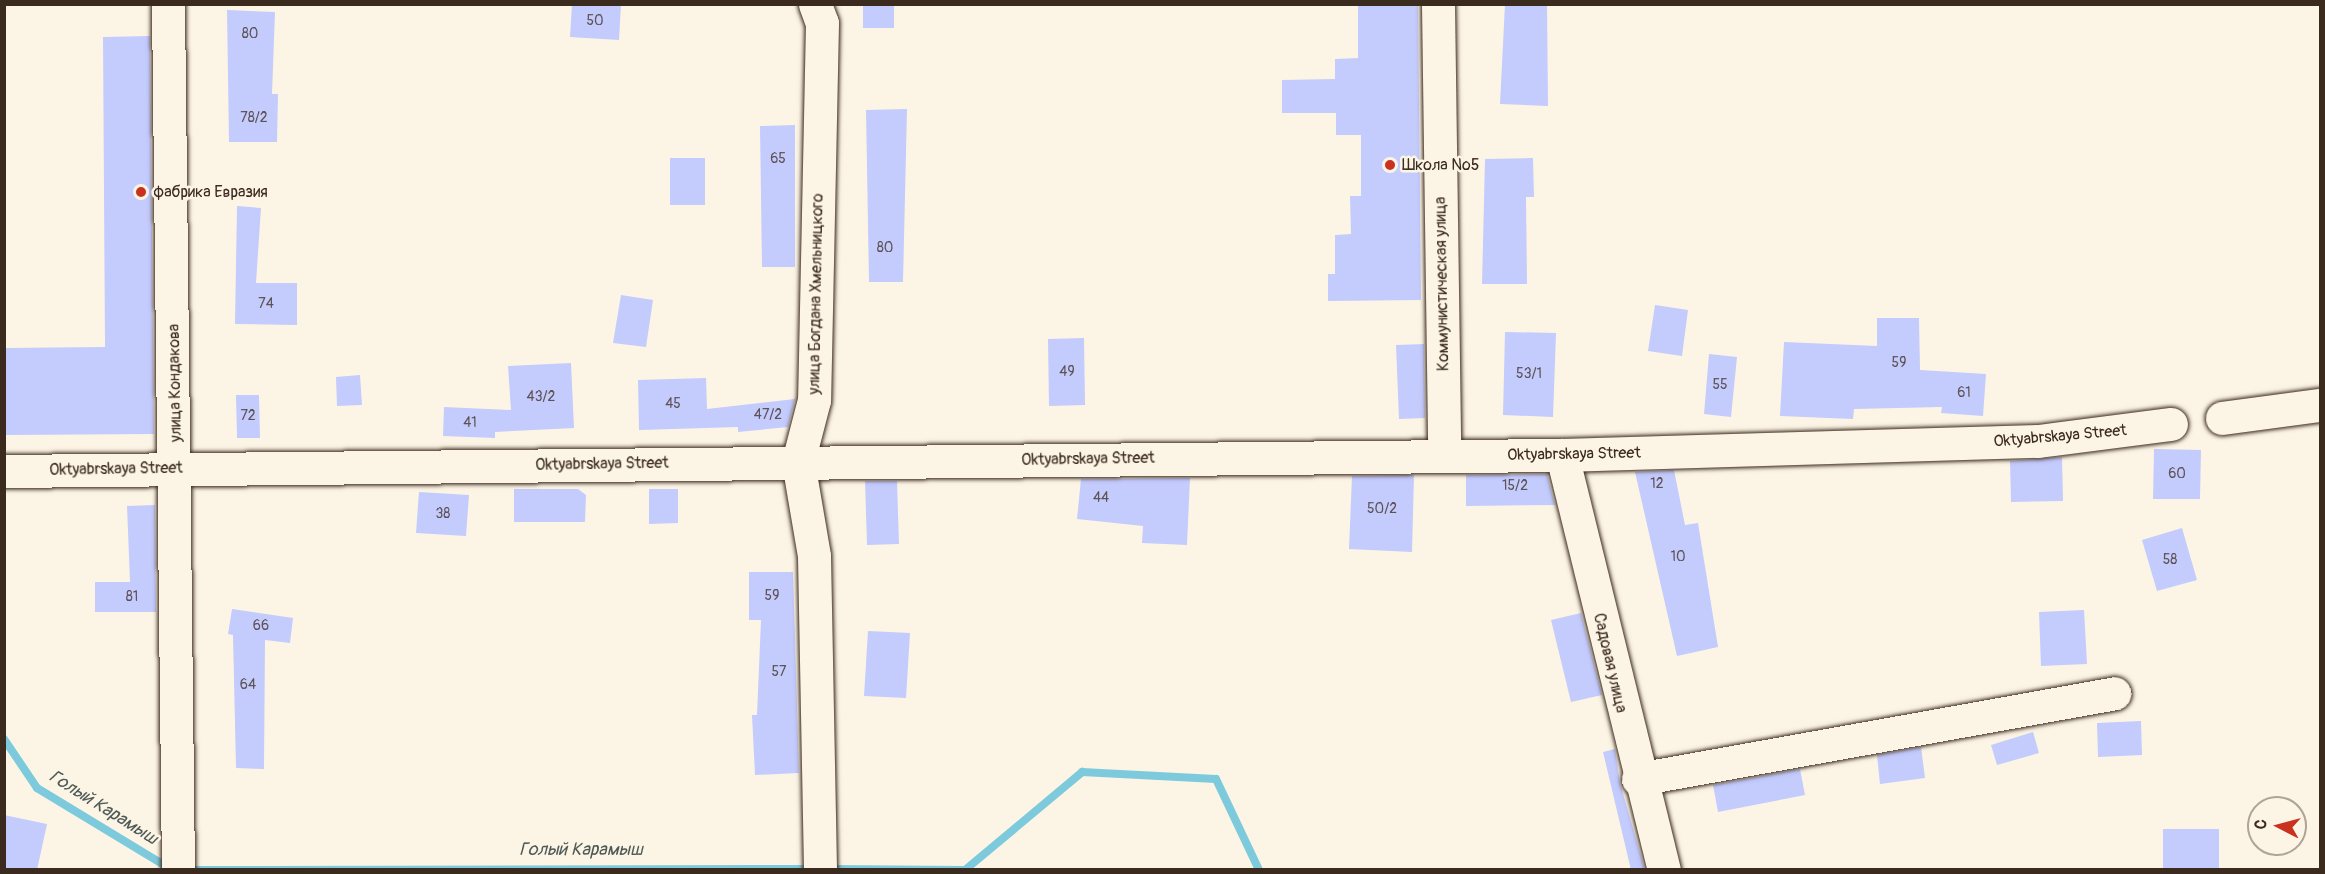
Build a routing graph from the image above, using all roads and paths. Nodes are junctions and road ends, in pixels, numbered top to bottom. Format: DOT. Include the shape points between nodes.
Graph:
graph roads {
  1 [pos="168,4"];
  2 [pos="815,4"];
  3 [pos="1438,4"];
  4 [pos="2320,405"];
  5 [pos="2222,418"];
  6 [pos="2171,424"];
  7 [pos="1562,455"];
  8 [pos="1444,456"];
  9 [pos="798,462"];
  10 [pos="177,468"];
  11 [pos="4,471"];
  12 [pos="2114,693"];
  13 [pos="1638,779"];
  14 [pos="821,855"];
  15 [pos="178,870"];
  16 [pos="1664,870"];
  1 -- 10 [label="street, улица Кондакова"];
  2 -- 9 [label="street, улица Богдана Хмельницкого" via="822,23 814,400"];
  3 -- 8 [label="street, Коммунистическая улица"];
  4 -- 5 [label="street"];
  6 -- 7 [label="street, Oktyabrskaya Street" via="2038,441"];
  7 -- 8 [label="street, Oktyabrskaya Street"];
  7 -- 13 [label="street, Садовая улица"];
  8 -- 9 [label="street, Oktyabrskaya Street"];
  9 -- 10 [label="street, Oktyabrskaya Street"];
  9 -- 14 [label="street, улица Богдана Хмельницкого" via="814,556"];
  10 -- 11 [label="street, Oktyabrskaya Street"];
  10 -- 15 [label="street, улица Кондакова"];
  12 -- 13 [label="street"];
  13 -- 16 [label="street, Садовая улица"];
}
